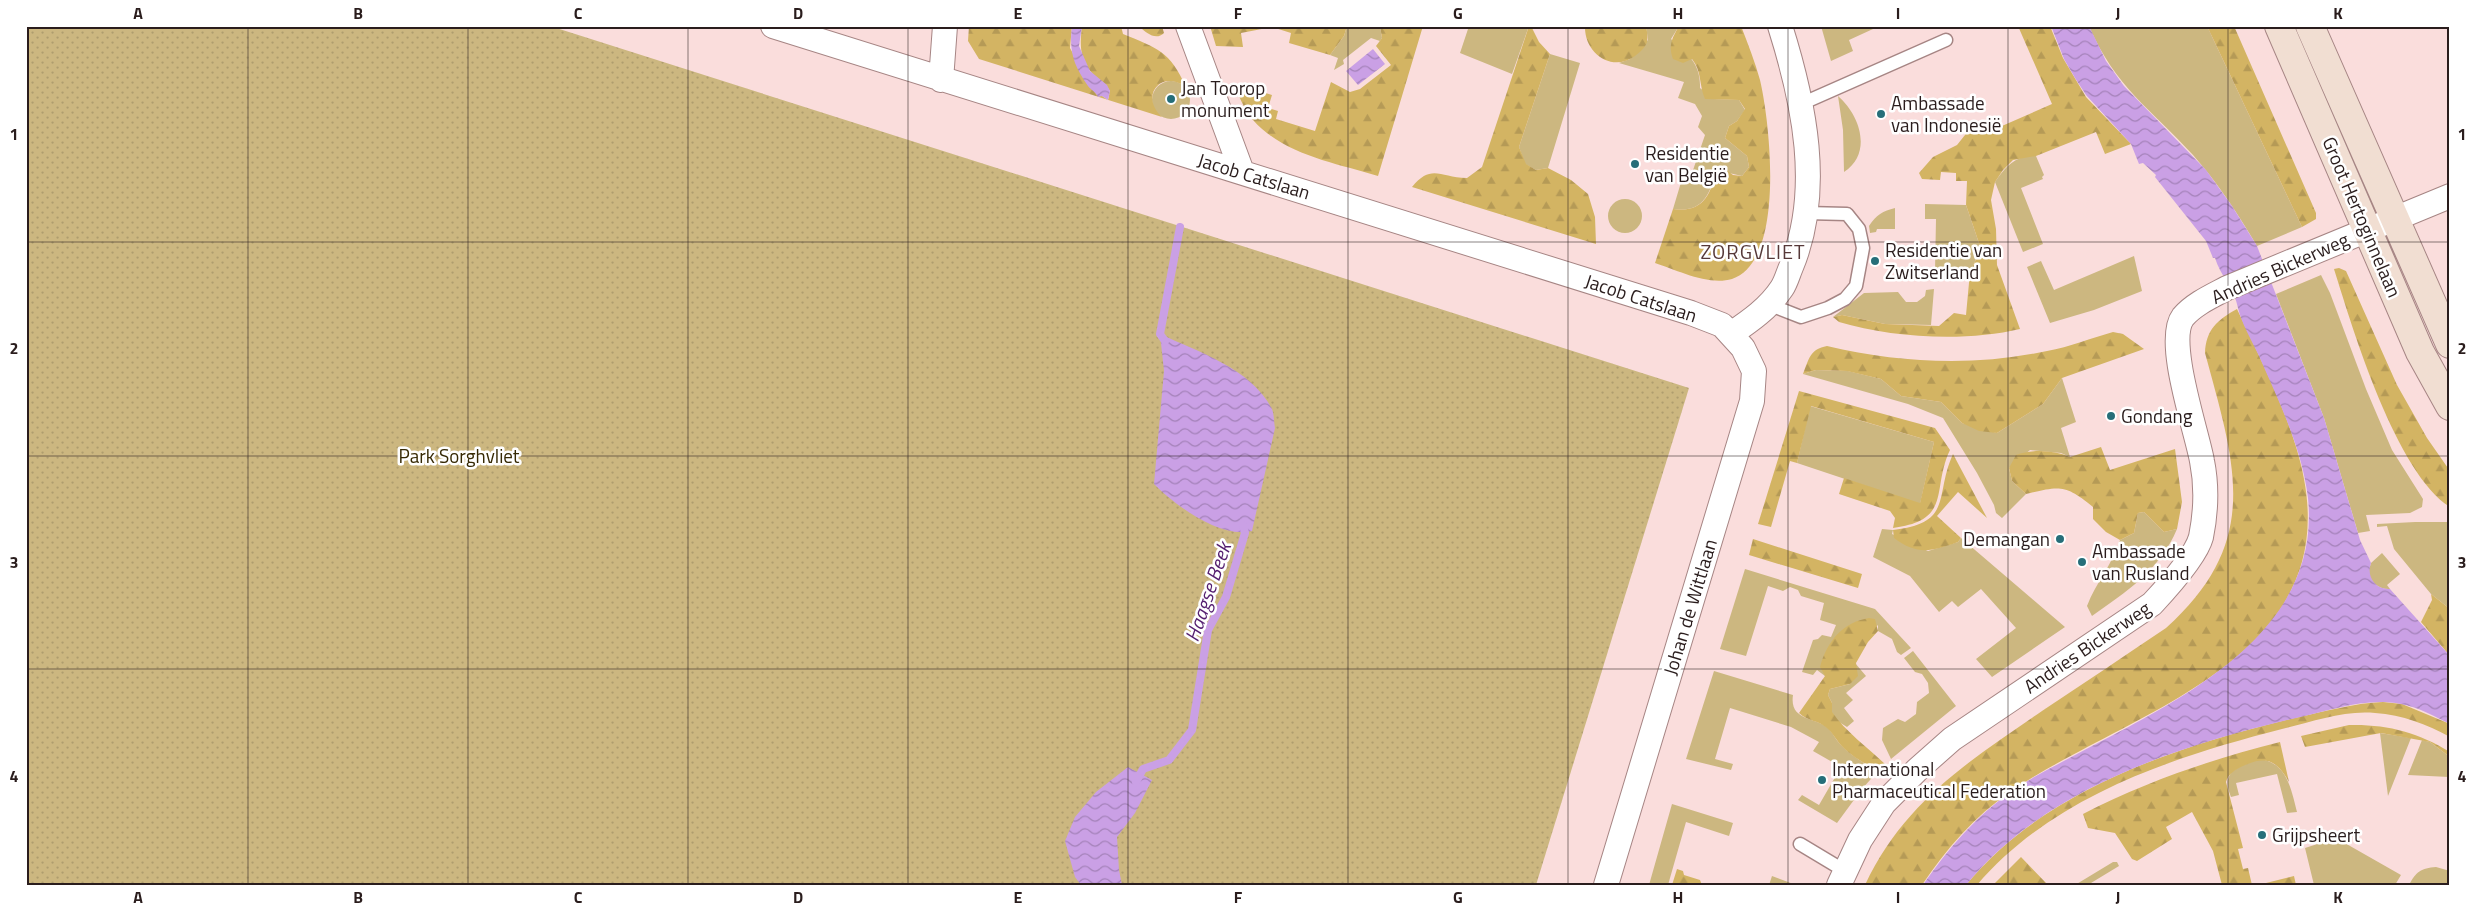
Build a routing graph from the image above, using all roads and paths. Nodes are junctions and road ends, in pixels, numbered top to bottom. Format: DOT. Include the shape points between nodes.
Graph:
graph roads {
  1 [pos="773,26"];
  2 [pos="945,26"];
  3 [pos="1188,26"];
  4 [pos="1780,26"];
  5 [pos="2279,26"];
  6 [pos="2310,26"];
  7 [pos="1946,40"];
  8 [pos="942,80"];
  9 [pos="1801,104"];
  10 [pos="1242,172"];
  11 [pos="2450,196"];
  12 [pos="1806,213"];
  13 [pos="2394,218"];
  14 [pos="2368,230"];
  15 [pos="1768,304"];
  16 [pos="1732,334"];
  17 [pos="2450,344"];
  18 [pos="2450,406"];
  19 [pos="1800,844"];
  20 [pos="1842,878"];
  21 [pos="1606,885"];
  1 -- 8 [label="street, Jacob Catslaan"];
  2 -- 8 [label="street"];
  3 -- 10 [label="street"];
  4 -- 9 [label="street"];
  5 -- 14 [label="main road, Groot Hertoginnelaan"];
  6 -- 13 [label="main road, Groot Hertoginnelaan"];
  7 -- 9 [label="lane"];
  8 -- 10 [label="street, Jacob Catslaan"];
  9 -- 12 [label="street" via="1807,163"];
  10 -- 16 [label="street, Jacob Catslaan" via="1691,313 1722,325"];
  11 -- 13 [label="street, Andries Bickerweg"];
  12 -- 15 [label="street" via="1797,253 1782,288"];
  12 -- 15 [label="lane" via="1847,214 1859,229 1863,248 1856,286 1845,299 1800,317"];
  13 -- 14 [label="street, Andries Bickerweg"];
  13 -- 17 [label="main road, Groot Hertoginnelaan"];
  14 -- 18 [label="main road, Groot Hertoginnelaan" via="2420,352"];
  14 -- 20 [label="street, Andries Bickerweg" via="2227,288 2182,318 2177,339 2178,358 2202,462 2206,496 2200,539 2174,582 2152,604 1952,739 1884,803 1860,840"];
  15 -- 16 [label="street"];
  16 -- 21 [label="street, Johan de Wittlaan" via="1750,358 1754,371 1752,401"];
  19 -- 20 [label="lane"];
}
